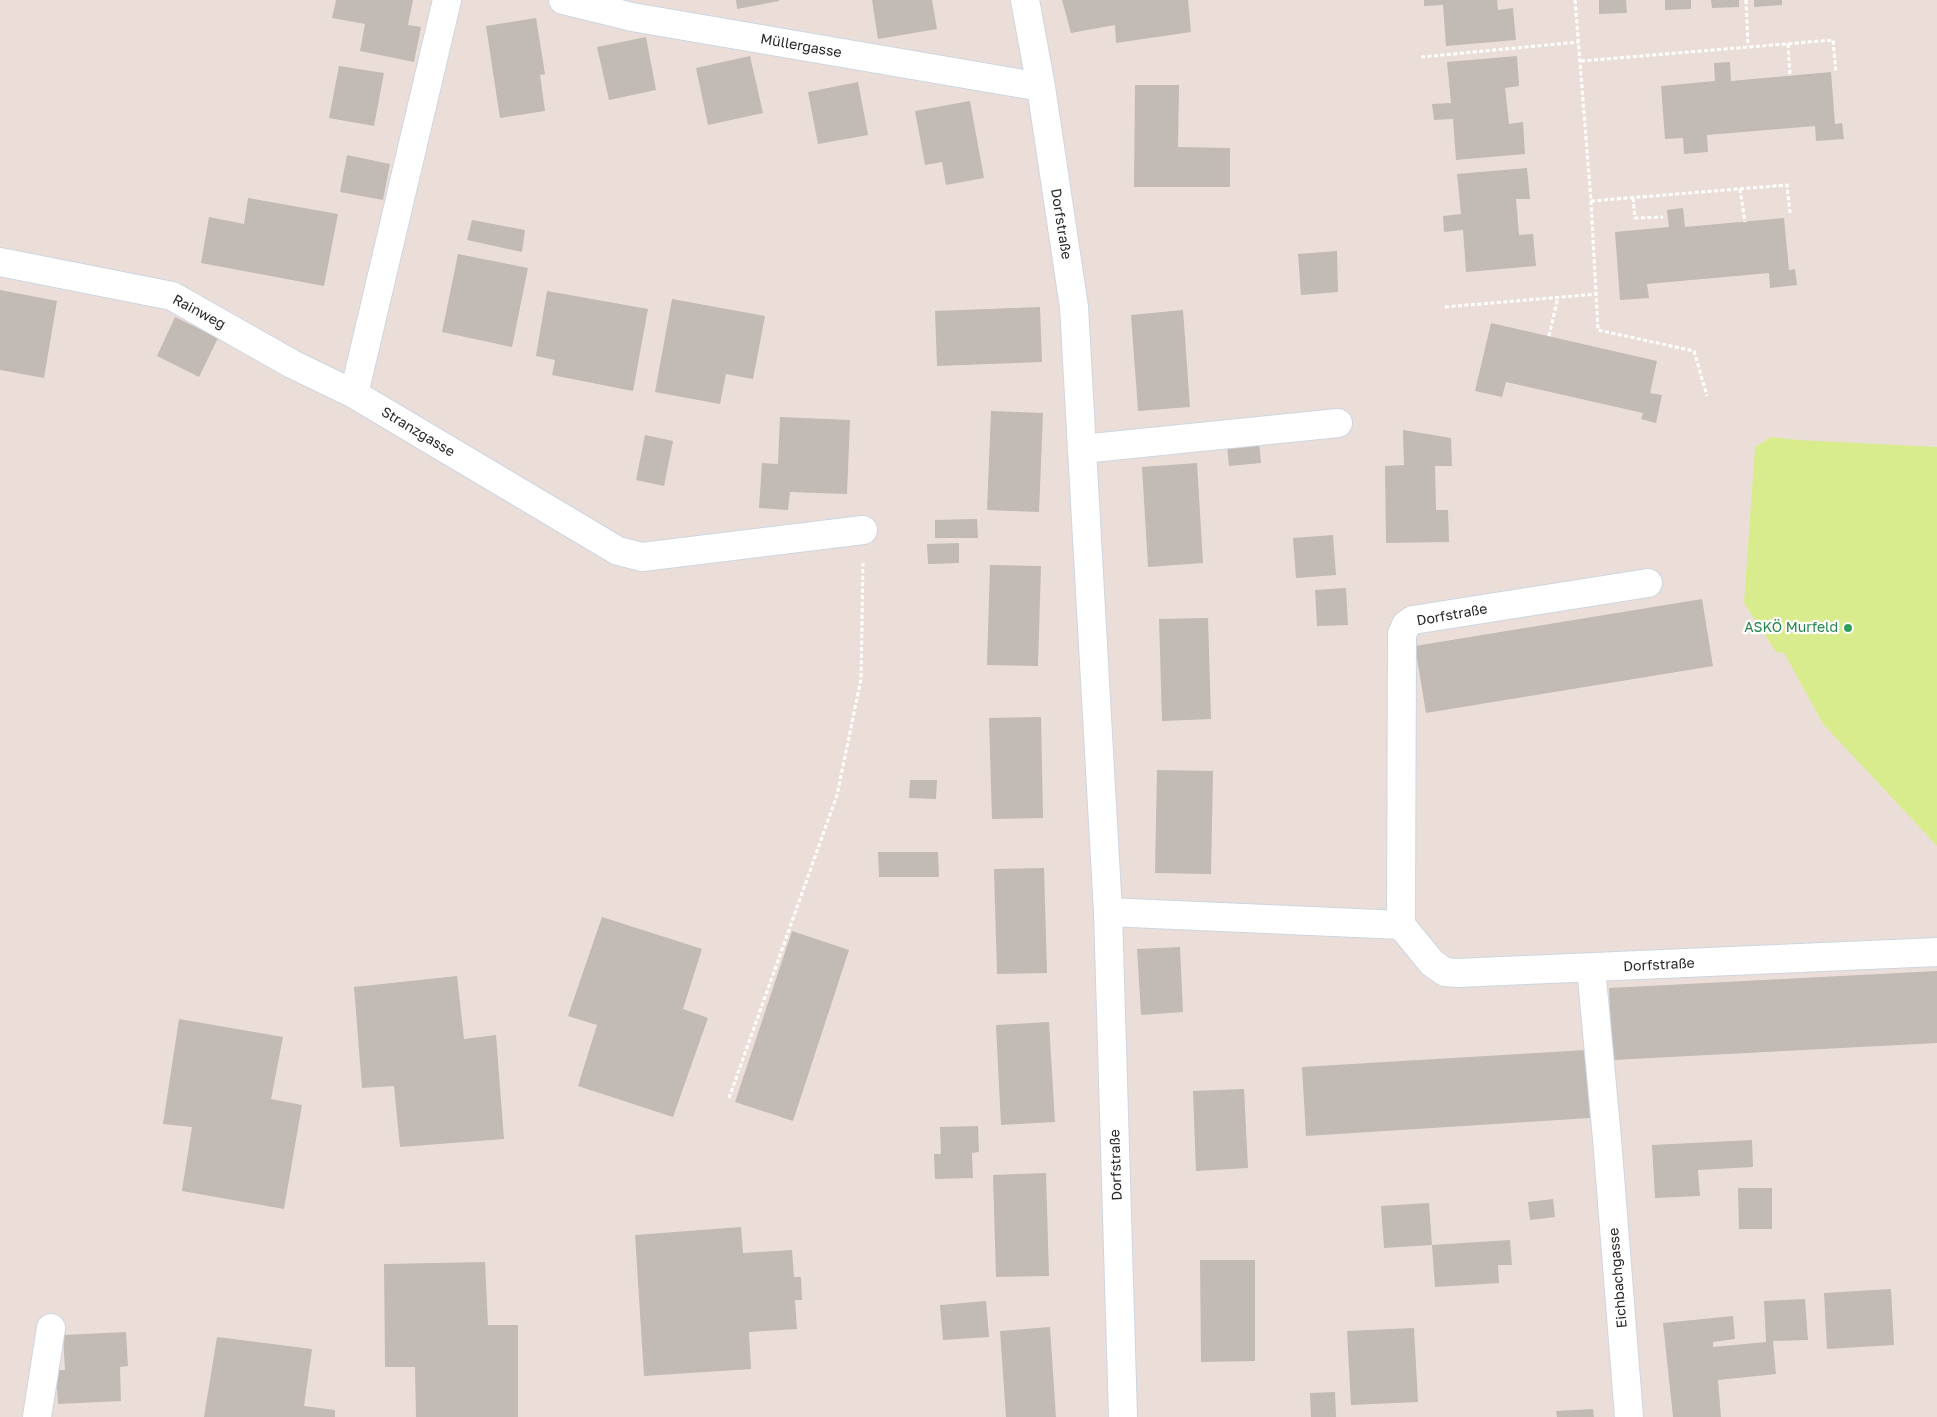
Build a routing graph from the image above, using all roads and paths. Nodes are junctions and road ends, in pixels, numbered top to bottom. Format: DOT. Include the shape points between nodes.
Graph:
graph roads {
  1 [pos="447,0"];
  2 [pos="563,0"];
  3 [pos="1025,0"];
  4 [pos="1575,0"];
  5 [pos="1746,0"];
  6 [pos="1579,42"];
  7 [pos="1788,44"];
  8 [pos="1748,46"];
  9 [pos="1421,57"];
  10 [pos="1581,61"];
  11 [pos="1836,73"];
  12 [pos="1790,76"];
  13 [pos="1041,86"];
  14 [pos="1740,189"];
  15 [pos="1633,198"];
  16 [pos="1591,201"];
  17 [pos="1790,213"];
  18 [pos="1663,217"];
  19 [pos="1745,222"];
  20 [pos="0,262"];
  21 [pos="1596,294"];
  22 [pos="1558,297"];
  23 [pos="1445,307"];
  24 [pos="1549,336"];
  25 [pos="354,394"];
  26 [pos="1707,396"];
  27 [pos="1338,423"];
  28 [pos="1082,449"];
  29 [pos="863,530"];
  30 [pos="1648,583"];
  31 [pos="1108,912"];
  32 [pos="1401,925"];
  33 [pos="1937,952"];
  34 [pos="1591,968"];
  35 [pos="729,1098"];
  36 [pos="50,1328"];
  37 [pos="37,1417"];
  38 [pos="1124,1417"];
  39 [pos="1630,1417"];
  1 -- 25 [label="street"];
  2 -- 13 [label="street, Müllergasse" via="632,17"];
  3 -- 13 [label="street, Dorfstraße"];
  4 -- 6 [label="path"];
  5 -- 8 [label="path"];
  6 -- 9 [label="path"];
  6 -- 10 [label="path"];
  7 -- 8 [label="path"];
  7 -- 11 [label="path" via="1833,40"];
  7 -- 12 [label="path"];
  8 -- 10 [label="path"];
  10 -- 16 [label="path"];
  13 -- 28 [label="street, Dorfstraße" via="1074,307"];
  14 -- 15 [label="path"];
  14 -- 17 [label="path" via="1787,184"];
  14 -- 19 [label="path"];
  15 -- 16 [label="path"];
  15 -- 18 [label="path" via="1635,218"];
  16 -- 21 [label="path"];
  20 -- 25 [label="street, Rainweg" via="172,296 292,364"];
  21 -- 22 [label="path"];
  21 -- 26 [label="path" via="1598,330 1694,351"];
  22 -- 23 [label="path"];
  22 -- 24 [label="path"];
  25 -- 29 [label="street, Stranzgasse" via="618,551 642,557"];
  27 -- 28 [label="street"];
  28 -- 31 [label="street, Dorfstraße"];
  29 -- 35 [label="path" via="861,679 837,795"];
  30 -- 32 [label="street, Dorfstraße" via="1413,620 1406,625 1402,634"];
  31 -- 32 [label="street"];
  31 -- 38 [label="street, Dorfstraße"];
  32 -- 34 [label="street, Dorfstraße" via="1432,962 1445,972"];
  33 -- 34 [label="street, Dorfstraße"];
  34 -- 39 [label="street, Eichbachgasse"];
  36 -- 37 [label="street"];
}
